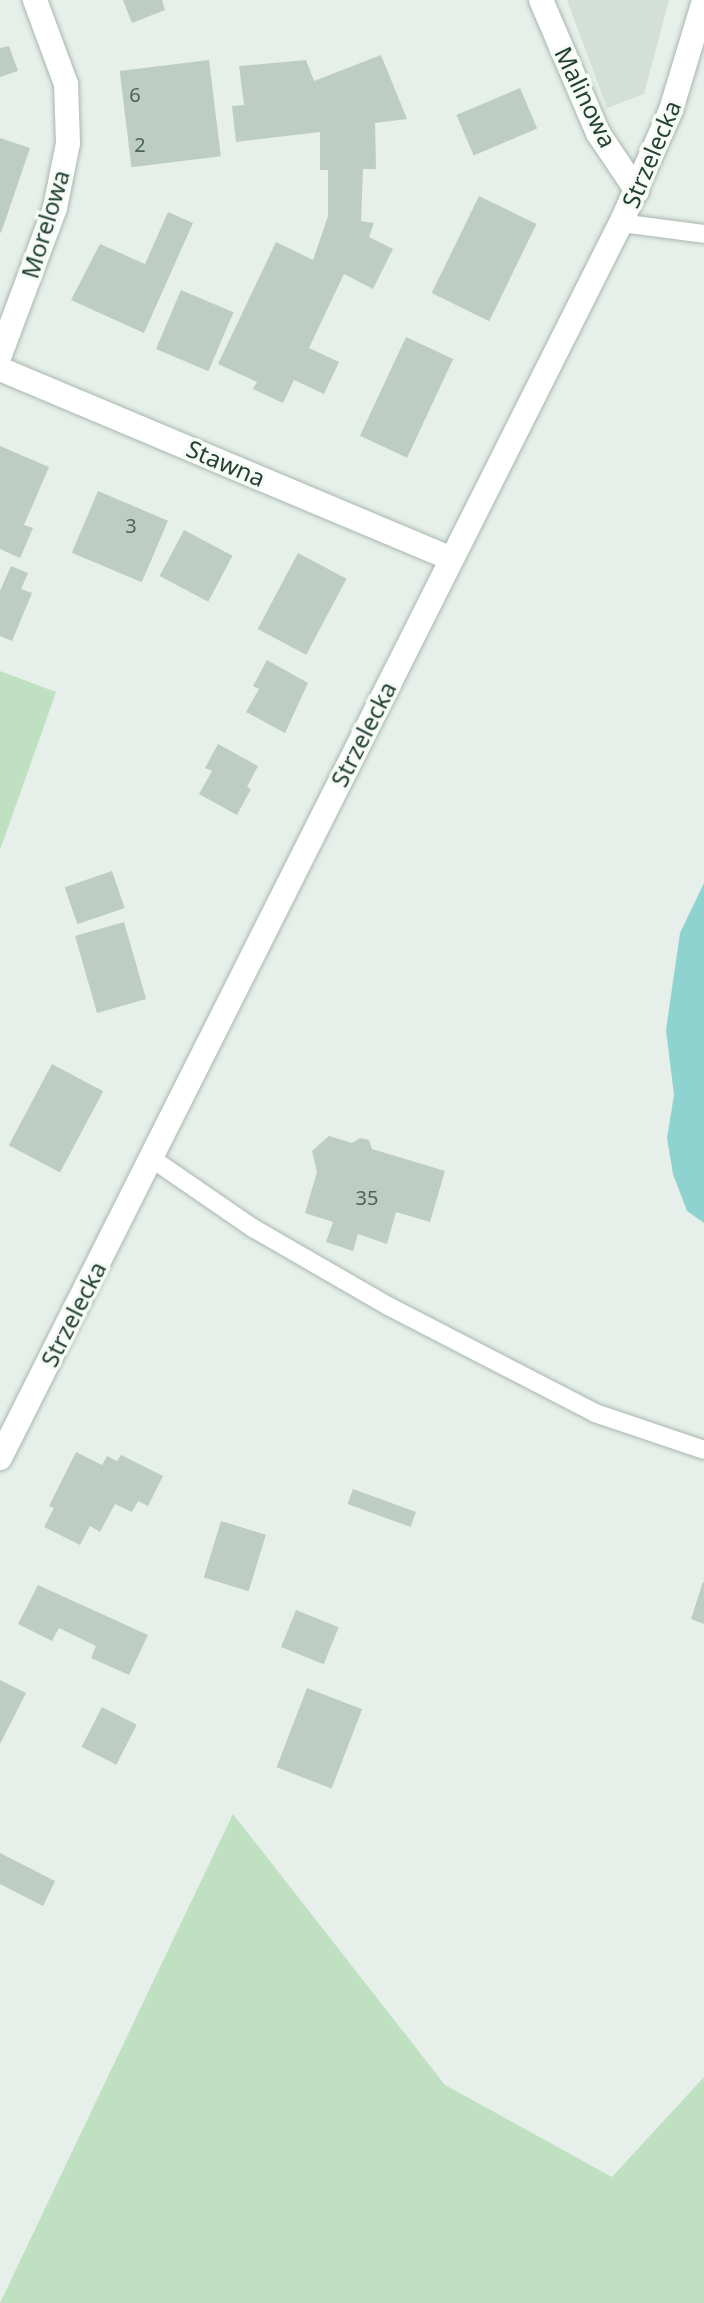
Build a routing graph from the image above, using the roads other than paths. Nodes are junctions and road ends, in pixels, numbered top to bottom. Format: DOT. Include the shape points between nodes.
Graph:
graph roads {
  1 [pos="35,0"];
  2 [pos="541,0"];
  3 [pos="704,1"];
  4 [pos="637,191"];
  5 [pos="621,223"];
  6 [pos="704,234"];
  7 [pos="0,355"];
  8 [pos="0,369"];
  9 [pos="451,559"];
  10 [pos="151,1158"];
  11 [pos="704,1450"];
  12 [pos="0,1458"];
  1 -- 7 [label="street, Morelowa" via="66,84 68,143 55,208"];
  2 -- 4 [label="street, Malinowa" via="598,133"];
  3 -- 4 [label="street, Strzelecka" via="671,110"];
  4 -- 5 [label="street, Strzelecka"];
  5 -- 6 [label="lane"];
  5 -- 9 [label="street, Strzelecka"];
  8 -- 9 [label="street, Stawna"];
  9 -- 10 [label="street, Strzelecka"];
  10 -- 11 [label="lane" via="253,1228 388,1306 595,1413"];
  10 -- 12 [label="street, Strzelecka"];
}
